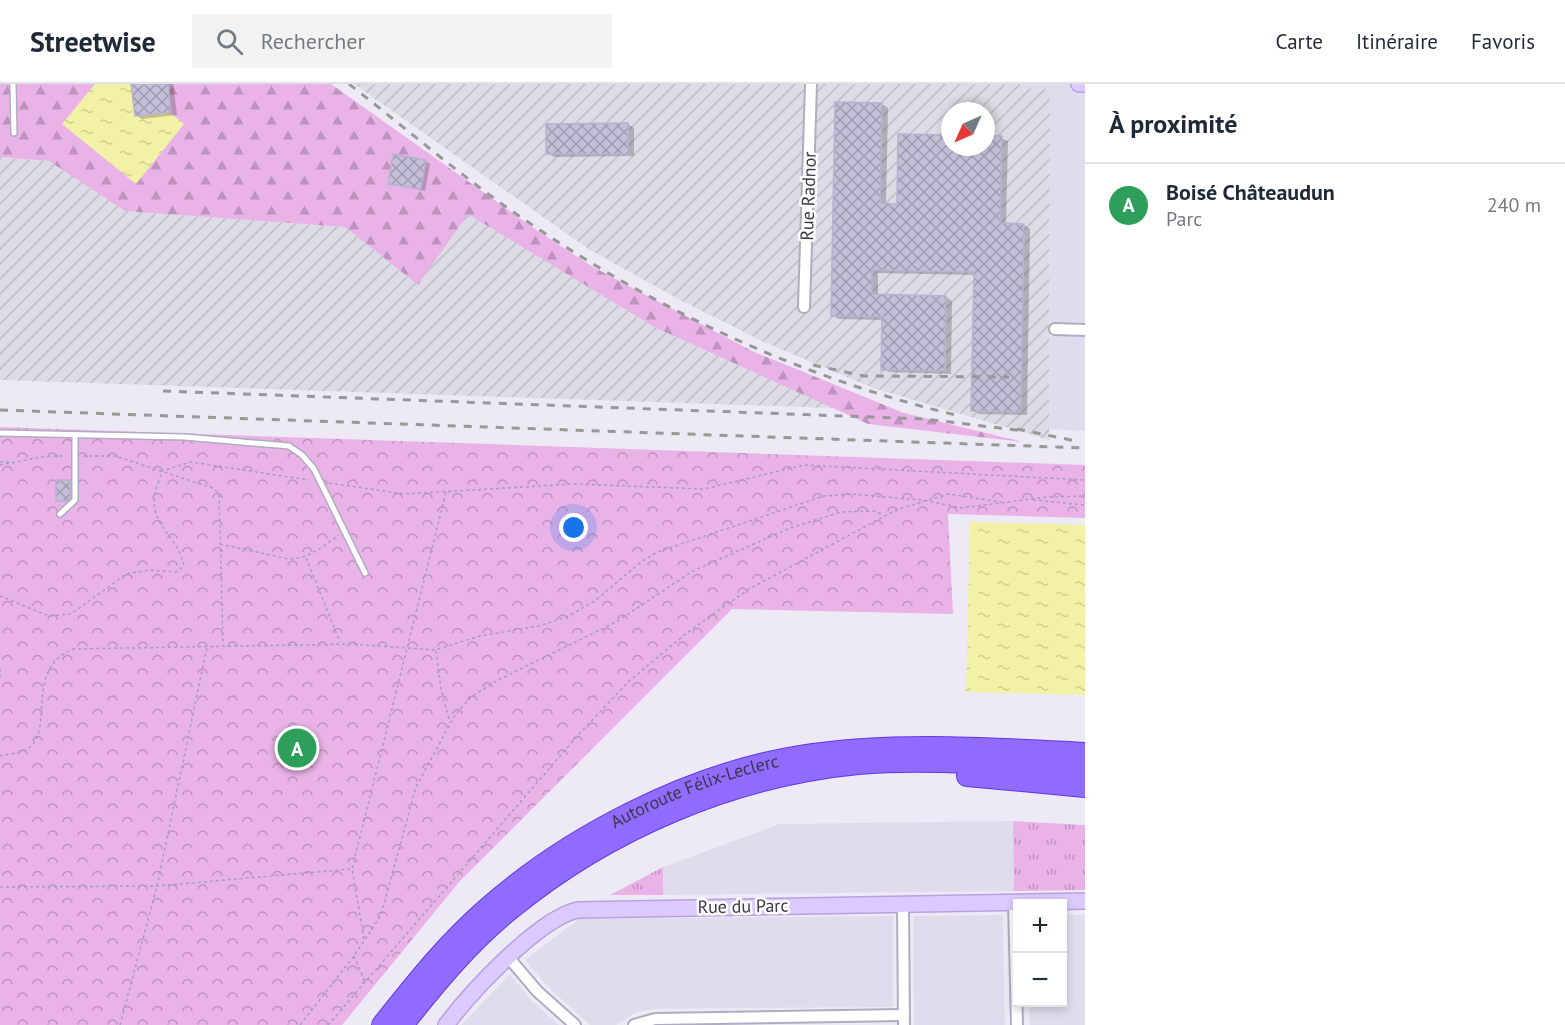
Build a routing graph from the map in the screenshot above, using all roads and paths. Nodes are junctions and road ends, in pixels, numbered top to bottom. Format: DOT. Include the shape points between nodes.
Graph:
graph roads {
  1 [pos="13,84"];
  2 [pos="811,84"];
  3 [pos="1079,84"];
  4 [pos="1085,84"];
  5 [pos="14,133"];
  6 [pos="804,307"];
  7 [pos="1055,330"];
  8 [pos="1085,330"];
  9 [pos="0,434"];
  10 [pos="75,435"];
  11 [pos="75,456"];
  12 [pos="0,462"];
  13 [pos="16,462"];
  14 [pos="0,465"];
  15 [pos="162,471"];
  16 [pos="1085,480"];
  17 [pos="320,482"];
  18 [pos="446,492"];
  19 [pos="1085,496"];
  20 [pos="923,500"];
  21 [pos="1032,500"];
  22 [pos="1004,503"];
  23 [pos="1085,505"];
  24 [pos="60,514"];
  25 [pos="884,515"];
  26 [pos="345,531"];
  27 [pos="220,544"];
  28 [pos="306,557"];
  29 [pos="365,573"];
  30 [pos="0,596"];
  31 [pos="341,644"];
  32 [pos="207,646"];
  33 [pos="223,646"];
  34 [pos="405,649"];
  35 [pos="435,650"];
  36 [pos="0,669"];
  37 [pos="0,681"];
  38 [pos="450,723"];
  39 [pos="1085,745"];
  40 [pos="978,748"];
  41 [pos="1085,753"];
  42 [pos="0,756"];
  43 [pos="851,765"];
  44 [pos="1085,769"];
  45 [pos="1085,787"];
  46 [pos="352,869"];
  47 [pos="157,886"];
  48 [pos="0,887"];
  49 [pos="1067,901"];
  50 [pos="1085,901"];
  51 [pos="1013,902"];
  52 [pos="903,903"];
  53 [pos="364,940"];
  54 [pos="1015,953"];
  55 [pos="354,956"];
  56 [pos="509,958"];
  57 [pos="365,983"];
  58 [pos="904,1020"];
  59 [pos="721,1022"];
  60 [pos="120,1025"];
  61 [pos="300,1025"];
  62 [pos="328,1025"];
  63 [pos="382,1025"];
  64 [pos="403,1025"];
  65 [pos="446,1025"];
  66 [pos="575,1025"];
  67 [pos="634,1025"];
  68 [pos="1017,1025"];
  1 -- 5 [label="lane"];
  2 -- 6 [label="street, Rue Radnor"];
  3 -- 4 [label="street"];
  7 -- 8 [label="street"];
  9 -- 10 [label="lane"];
  10 -- 11 [label="lane"];
  10 -- 17 [label="lane" via="283,444 302,455"];
  11 -- 13 [label="path"];
  11 -- 15 [label="path" via="115,456"];
  11 -- 24 [label="lane" via="75,500"];
  12 -- 13 [label="path"];
  13 -- 14 [label="path"];
  15 -- 17 [label="path" via="191,462"];
  15 -- 27 [label="path" via="213,488 219,494"];
  15 -- 30 [label="path" via="154,498 157,521 180,549 184,566 176,572 150,570 126,574 71,614 49,616"];
  16 -- 18 [label="path" via="804,465 704,489 574,484"];
  17 -- 18 [label="path" via="404,494"];
  17 -- 26 [label="lane"];
  18 -- 34 [label="path"];
  19 -- 21 [label="path"];
  20 -- 22 [label="path" via="962,508"];
  20 -- 22 [label="path" via="953,493"];
  20 -- 25 [label="path"];
  20 -- 35 [label="path" via="851,494 816,498 657,552 597,600 560,620 480,636"];
  21 -- 22 [label="path"];
  21 -- 23 [label="path"];
  25 -- 38 [label="path" via="860,511 828,514 699,568 616,622 483,689 467,701"];
  25 -- 57 [label="path" via="739,595 634,676 555,761"];
  26 -- 28 [label="path"];
  26 -- 29 [label="lane"];
  27 -- 28 [label="path" via="289,559"];
  27 -- 33 [label="path"];
  28 -- 31 [label="path"];
  31 -- 33 [label="path"];
  31 -- 34 [label="path"];
  32 -- 33 [label="path"];
  32 -- 42 [label="path" via="74,649 62,653 51,665 42,693 38,734 33,745 25,751"];
  32 -- 47 [label="path"];
  34 -- 35 [label="path"];
  34 -- 46 [label="path"];
  35 -- 38 [label="path"];
  36 -- 37 [label="path"];
  38 -- 53 [label="path" via="416,787 386,901"];
  39 -- 40 [label="highway"];
  40 -- 41 [label="highway, Autoroute Félix-Leclerc"];
  40 -- 63 [label="highway, Autoroute Félix-Leclerc" via="864,749 799,756 709,780 650,805 568,849 503,894 445,949"];
  43 -- 44 [label="highway, Autoroute Félix-Leclerc" via="925,762"];
  43 -- 45 [label="highway"];
  43 -- 64 [label="highway, Autoroute Félix-Leclerc" via="719,794 665,816 596,852 509,910 453,965"];
  46 -- 47 [label="path"];
  46 -- 53 [label="path"];
  47 -- 48 [label="path"];
  47 -- 60 [label="path"];
  49 -- 50 [label="street, Rue du Parc"];
  51 -- 52 [label="street, Rue du Parc"];
  52 -- 56 [label="street, Rue du Parc" via="578,910 540,930"];
  52 -- 58 [label="street"];
  53 -- 55 [label="path"];
  54 -- 68 [label="street"];
  55 -- 57 [label="path"];
  55 -- 61 [label="path"];
  56 -- 65 [label="street, Rue du Parc"];
  56 -- 66 [label="street" via="537,991"];
  57 -- 62 [label="path"];
  58 -- 59 [label="street"];
  59 -- 67 [label="street" via="655,1019"];
}
